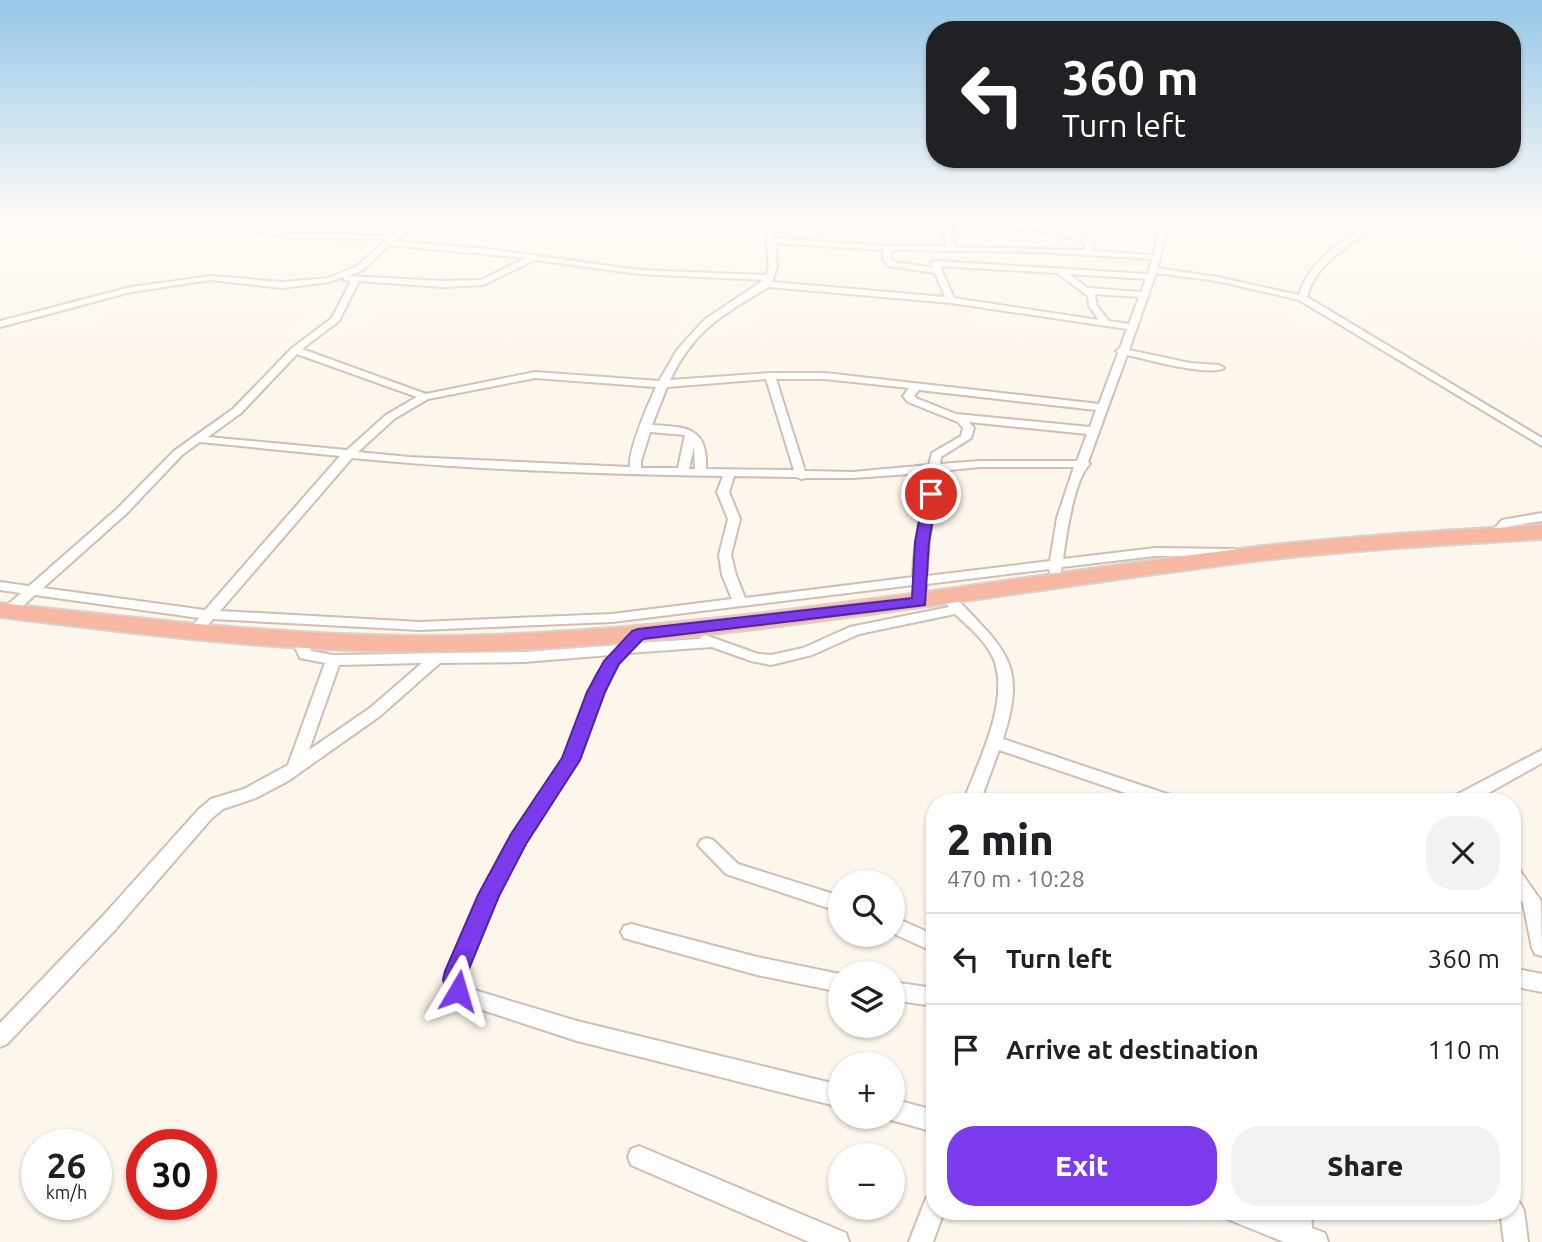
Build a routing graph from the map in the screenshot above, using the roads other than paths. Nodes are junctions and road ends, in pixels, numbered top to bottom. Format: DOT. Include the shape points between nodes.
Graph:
graph roads {
  1 [pos="198,280"];
  2 [pos="231,280"];
  3 [pos="323,280"];
  4 [pos="356,280"];
  5 [pos="397,280"];
  6 [pos="487,280"];
  7 [pos="754,280"];
  8 [pos="942,280"];
  9 [pos="1070,280"];
  10 [pos="1149,280"];
  11 [pos="1221,280"];
  12 [pos="1309,280"];
  13 [pos="769,281"];
  14 [pos="1084,290"];
  15 [pos="1143,295"];
  16 [pos="1302,299"];
  17 [pos="951,300"];
  18 [pos="1106,323"];
  19 [pos="0,324"];
  20 [pos="1130,327"];
  21 [pos="295,350"];
  22 [pos="1121,351"];
  23 [pos="1219,368"];
  24 [pos="769,376"];
  25 [pos="661,384"];
  26 [pos="916,387"];
  27 [pos="425,397"];
  28 [pos="1101,407"];
  29 [pos="956,417"];
  30 [pos="645,428"];
  31 [pos="1094,431"];
  32 [pos="691,434"];
  33 [pos="200,439"];
  34 [pos="1542,443"];
  35 [pos="347,456"];
  36 [pos="1084,464"];
  37 [pos="940,468"];
  38 [pos="636,471"];
  39 [pos="683,472"];
  40 [pos="700,473"];
  41 [pos="729,474"];
  42 [pos="801,476"];
  43 [pos="1542,517"];
  44 [pos="1542,532"];
  45 [pos="1494,535"];
  46 [pos="1055,572"];
  47 [pos="0,586"];
  48 [pos="34,590"];
  49 [pos="920,592"];
  50 [pos="740,601"];
  51 [pos="953,603"];
  52 [pos="4,611"];
  53 [pos="202,623"];
  54 [pos="681,631"];
  55 [pos="304,640"];
  56 [pos="631,642"];
  57 [pos="714,642"];
  58 [pos="436,659"];
  59 [pos="333,660"];
  60 [pos="993,742"];
  61 [pos="1540,761"];
  62 [pos="295,767"];
  63 [pos="974,793"];
  64 [pos="1146,793"];
  65 [pos="1476,793"];
  66 [pos="707,845"];
  67 [pos="1521,883"];
  68 [pos="828,900"];
  69 [pos="1537,902"];
  70 [pos="905,930"];
  71 [pos="631,932"];
  72 [pos="926,940"];
  73 [pos="1542,948"];
  74 [pos="1521,978"];
  75 [pos="828,981"];
  76 [pos="1542,983"];
  77 [pos="905,993"];
  78 [pos="926,997"];
  79 [pos="0,1037"];
  80 [pos="828,1093"];
  81 [pos="905,1113"];
  82 [pos="926,1119"];
  83 [pos="639,1157"];
  84 [pos="929,1220"];
  85 [pos="1258,1220"];
  86 [pos="1302,1220"];
  87 [pos="1513,1220"];
  88 [pos="1308,1239"];
  89 [pos="837,1242"];
  90 [pos="921,1242"];
  91 [pos="1516,1242"];
  1 -- 19 [label="street" via="131,290"];
  2 -- 3 [label="street" via="282,285"];
  4 -- 21 [label="street" via="336,319"];
  5 -- 6 [label="street"];
  7 -- 13 [label="street"];
  8 -- 17 [label="street"];
  9 -- 14 [label="street"];
  10 -- 15 [label="street"];
  11 -- 16 [label="street"];
  12 -- 16 [label="street"];
  13 -- 17 [label="street"];
  13 -- 25 [label="street" via="707,322"];
  14 -- 15 [label="street"];
  14 -- 18 [label="street" via="1092,295 1093,306"];
  15 -- 20 [label="street"];
  16 -- 34 [label="street"];
  17 -- 18 [label="street"];
  18 -- 20 [label="street"];
  20 -- 22 [label="street"];
  21 -- 27 [label="street"];
  21 -- 33 [label="street" via="237,411"];
  22 -- 23 [label="street" via="1175,364"];
  22 -- 28 [label="street"];
  24 -- 25 [label="street"];
  24 -- 26 [label="street" via="848,377"];
  24 -- 42 [label="street"];
  25 -- 27 [label="street" via="535,375"];
  25 -- 30 [label="street"];
  26 -- 28 [label="street"];
  26 -- 29 [label="street" via="908,396 912,400"];
  27 -- 35 [label="street" via="390,417"];
  28 -- 31 [label="street"];
  29 -- 31 [label="street"];
  29 -- 37 [label="street" via="966,424 969,434 939,451 934,459"];
  30 -- 32 [label="street"];
  30 -- 38 [label="street"];
  31 -- 36 [label="street"];
  32 -- 39 [label="street"];
  32 -- 40 [label="street" via="702,447"];
  33 -- 35 [label="street"];
  33 -- 48 [label="street" via="178,453"];
  35 -- 38 [label="street"];
  35 -- 53 [label="street"];
  36 -- 37 [label="street"];
  36 -- 46 [label="street" via="1063,518"];
  37 -- 42 [label="street"];
  37 -- 49 [label="street" via="925,515"];
  38 -- 39 [label="street"];
  39 -- 40 [label="street"];
  40 -- 41 [label="street"];
  41 -- 42 [label="street"];
  41 -- 50 [label="street" via="723,492 734,519 725,555"];
  43 -- 45 [label="street" via="1506,523"];
  44 -- 45 [label="highway"];
  45 -- 46 [label="highway"];
  46 -- 49 [label="street"];
  46 -- 51 [label="highway"];
  47 -- 48 [label="street"];
  48 -- 52 [label="street"];
  48 -- 53 [label="street"];
  49 -- 50 [label="street"];
  49 -- 51 [label="highway"];
  49 -- 54 [label="highway"];
  50 -- 53 [label="street" via="612,618 420,626"];
  51 -- 57 [label="street" via="855,630 807,652 771,660"];
  51 -- 60 [label="street" via="1004,663 1006,687"];
  52 -- 53 [label="highway"];
  53 -- 55 [label="highway"];
  54 -- 56 [label="highway"];
  54 -- 57 [label="street"];
  55 -- 56 [label="highway"];
  55 -- 59 [label="street" via="305,655"];
  56 -- 57 [label="street"];
  56 -- 58 [label="street" via="538,657"];
  56 -- 80 [label="street" via="603,676 571,760 518,839 489,895 455,985 468,996 577,1031"];
  58 -- 59 [label="street"];
  58 -- 62 [label="street" via="375,712"];
  59 -- 62 [label="street"];
  60 -- 63 [label="street"];
  60 -- 64 [label="street"];
  61 -- 65 [label="street"];
  62 -- 79 [label="street" via="267,786 217,804 205,814"];
  66 -- 68 [label="street" via="732,869"];
  67 -- 69 [label="street"];
  69 -- 73 [label="street"];
  70 -- 72 [label="street"];
  71 -- 75 [label="street"];
  74 -- 76 [label="street"];
  77 -- 78 [label="street"];
  81 -- 82 [label="street"];
  83 -- 89 [label="street"];
  84 -- 90 [label="street"];
  85 -- 88 [label="street"];
  86 -- 88 [label="street"];
  87 -- 91 [label="street"];
}
